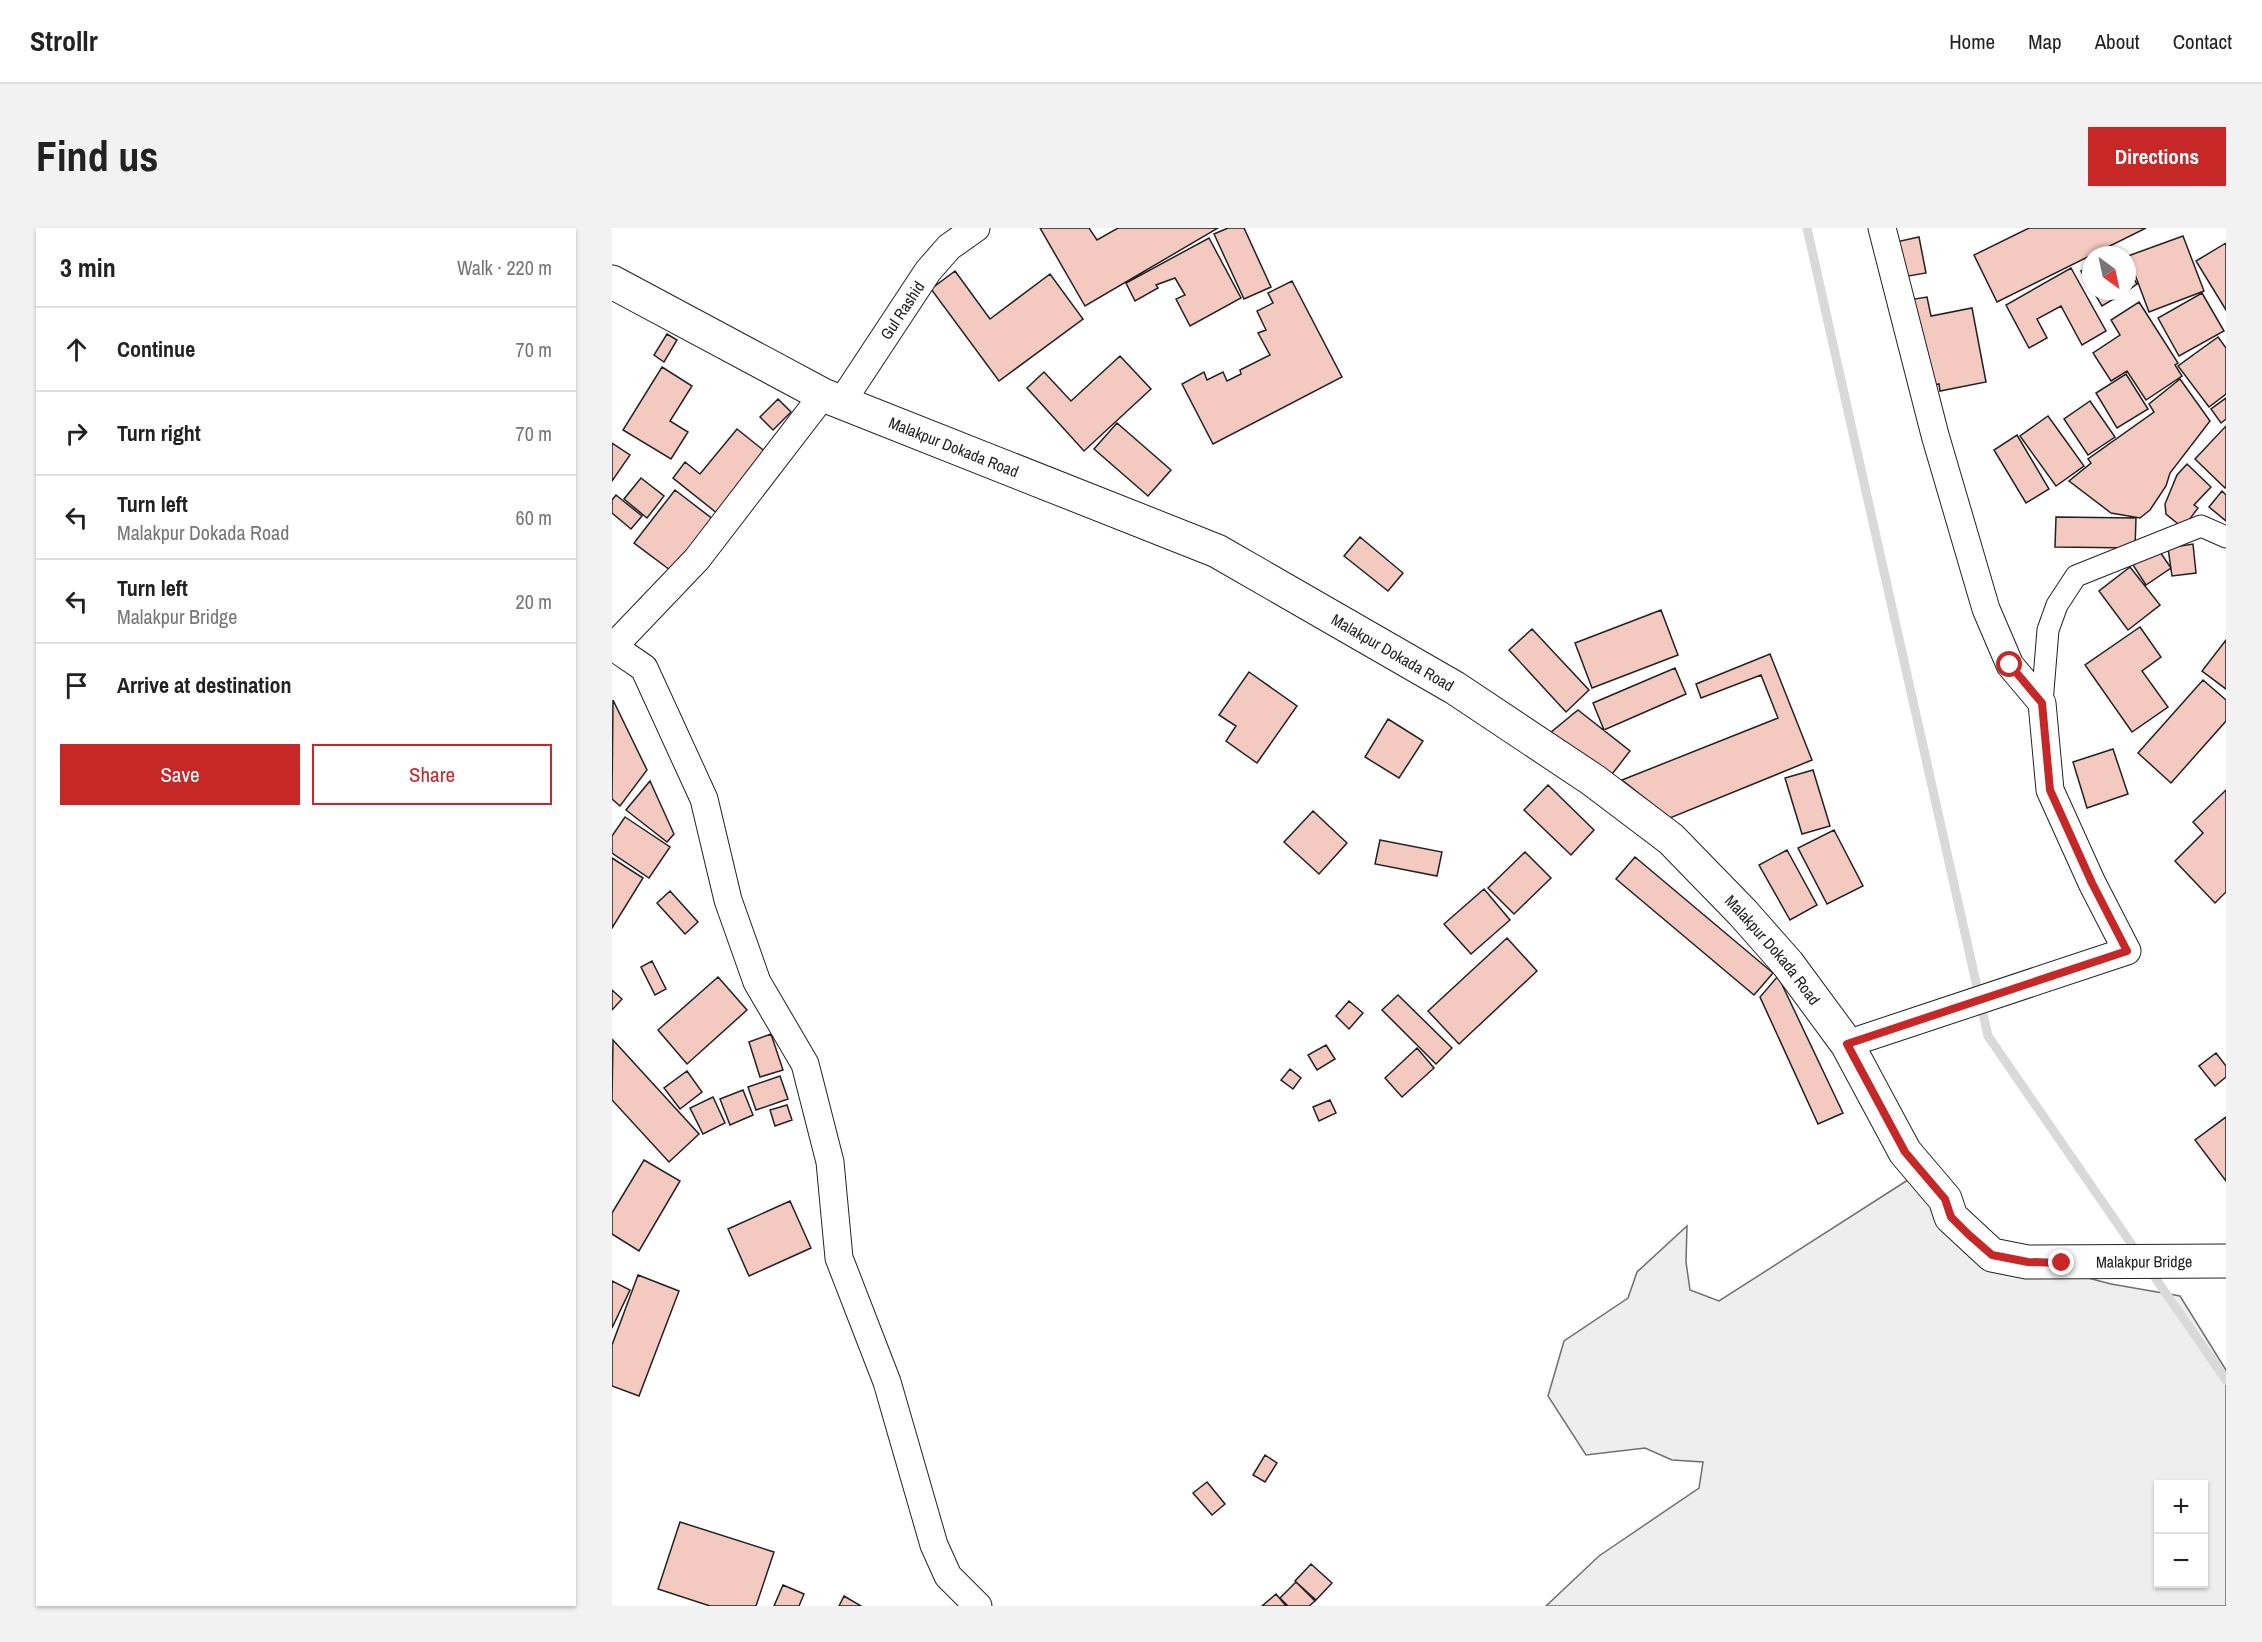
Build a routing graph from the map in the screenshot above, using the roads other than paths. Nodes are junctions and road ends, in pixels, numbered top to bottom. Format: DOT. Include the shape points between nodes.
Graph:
graph roads {
  1 [pos="976,228"];
  2 [pos="1882,228"];
  3 [pos="612,282"];
  4 [pos="832,399"];
  5 [pos="2226,537"];
  6 [pos="612,647"];
  7 [pos="2042,703"];
  8 [pos="1847,1044"];
  9 [pos="1992,1255"];
  10 [pos="2226,1261"];
  11 [pos="978,1606"];
  1 -- 4 [label="street, Gul Rashid" via="949,247 928,271"];
  2 -- 7 [label="street" via="1935,435 1986,609 2010,665"];
  3 -- 4 [label="street, Malakpur Dokada Road"];
  4 -- 6 [label="street, Gul Rashid" via="697,559"];
  4 -- 8 [label="street, Malakpur Dokada Road" via="1217,551 1455,688 1593,780 1671,839 1788,964"];
  5 -- 7 [label="street" via="2201,526 2076,576 2056,605 2049,630"];
  6 -- 11 [label="street" via="644,668 704,799 728,900 757,982 805,1064 830,1162 839,1258 887,1382 934,1545 948,1576"];
  7 -- 8 [label="street" via="2050,790 2127,951"];
  8 -- 9 [label="street, Malakpur Dokada Road" via="1905,1152 1945,1199 1951,1217"];
  9 -- 10 [label="street, Malakpur Bridge" via="2028,1262"];
}
